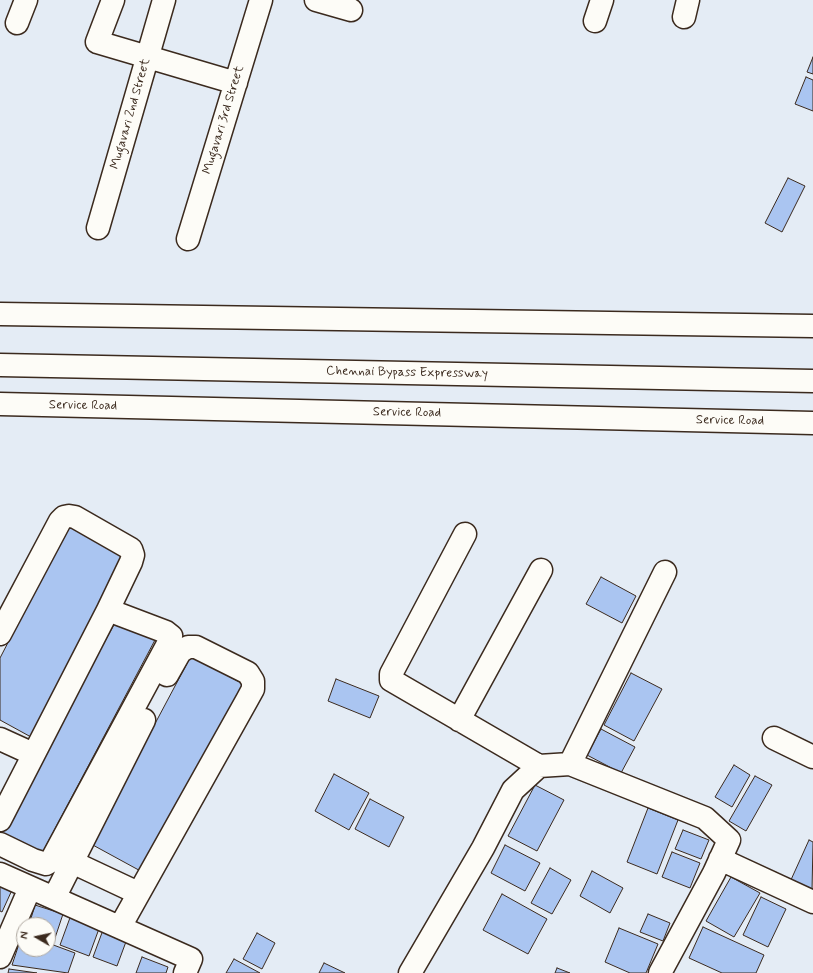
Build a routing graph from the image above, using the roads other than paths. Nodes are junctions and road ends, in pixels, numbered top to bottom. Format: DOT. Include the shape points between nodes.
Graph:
graph roads {
  1 [pos="26,0"];
  2 [pos="113,0"];
  3 [pos="164,0"];
  4 [pos="261,0"];
  5 [pos="317,0"];
  6 [pos="602,0"];
  7 [pos="351,10"];
  8 [pos="595,21"];
  9 [pos="17,23"];
  10 [pos="147,58"];
  11 [pos="236,83"];
  12 [pos="98,228"];
  13 [pos="188,239"];
  14 [pos="0,314"];
  15 [pos="813,326"];
  16 [pos="0,365"];
  17 [pos="813,381"];
  18 [pos="0,404"];
  19 [pos="813,423"];
  20 [pos="466,534"];
  21 [pos="541,570"];
  22 [pos="665,572"];
  23 [pos="108,610"];
  24 [pos="0,634"];
  25 [pos="460,720"];
  26 [pos="774,738"];
  27 [pos="0,739"];
  28 [pos="33,754"];
  29 [pos="813,757"];
  30 [pos="570,764"];
  31 [pos="540,766"];
  32 [pos="0,820"];
  33 [pos="0,844"];
  34 [pos="720,859"];
  35 [pos="0,874"];
  36 [pos="63,881"];
  37 [pos="30,888"];
  38 [pos="813,902"];
  39 [pos="129,910"];
  40 [pos="0,957"];
  41 [pos="188,966"];
  42 [pos="410,973"];
  43 [pos="660,973"];
  1 -- 9 [label="main road"];
  2 -- 10 [label="main road" via="97,42"];
  3 -- 10 [label="main road, Mugavari 2nd Street"];
  4 -- 11 [label="main road, Mugavari 3rd Street"];
  5 -- 7 [label="main road"];
  6 -- 8 [label="main road"];
  10 -- 11 [label="main road"];
  10 -- 12 [label="main road, Mugavari 2nd Street"];
  11 -- 13 [label="main road, Mugavari 3rd Street"];
  14 -- 15 [label="main road"];
  16 -- 17 [label="main road, Chennai Bypass Expressway"];
  18 -- 19 [label="main road, Service Road"];
  20 -- 25 [label="main road" via="391,677 395,683"];
  21 -- 25 [label="main road"];
  22 -- 30 [label="main road"];
  23 -- 24 [label="main road" via="131,562 131,549 75,517 64,517"];
  23 -- 28 [label="main road"];
  23 -- 33 [label="main road" via="166,632 171,636 170,642 51,862 46,864 33,860"];
  25 -- 31 [label="main road"];
  26 -- 29 [label="main road"];
  27 -- 28 [label="main road"];
  28 -- 32 [label="main road"];
  30 -- 31 [label="main road"];
  30 -- 34 [label="main road" via="705,818 729,840"];
  31 -- 42 [label="main road" via="513,790 483,848"];
  34 -- 38 [label="main road"];
  34 -- 43 [label="main road"];
  35 -- 37 [label="main road"];
  36 -- 37 [label="main road"];
  36 -- 39 [label="main road"];
  36 -- 39 [label="main road"];
  36 -- 39 [label="main road" via="180,652 188,647 196,647 248,673 254,682"];
  37 -- 40 [label="main road"];
  39 -- 41 [label="main road"];
}
